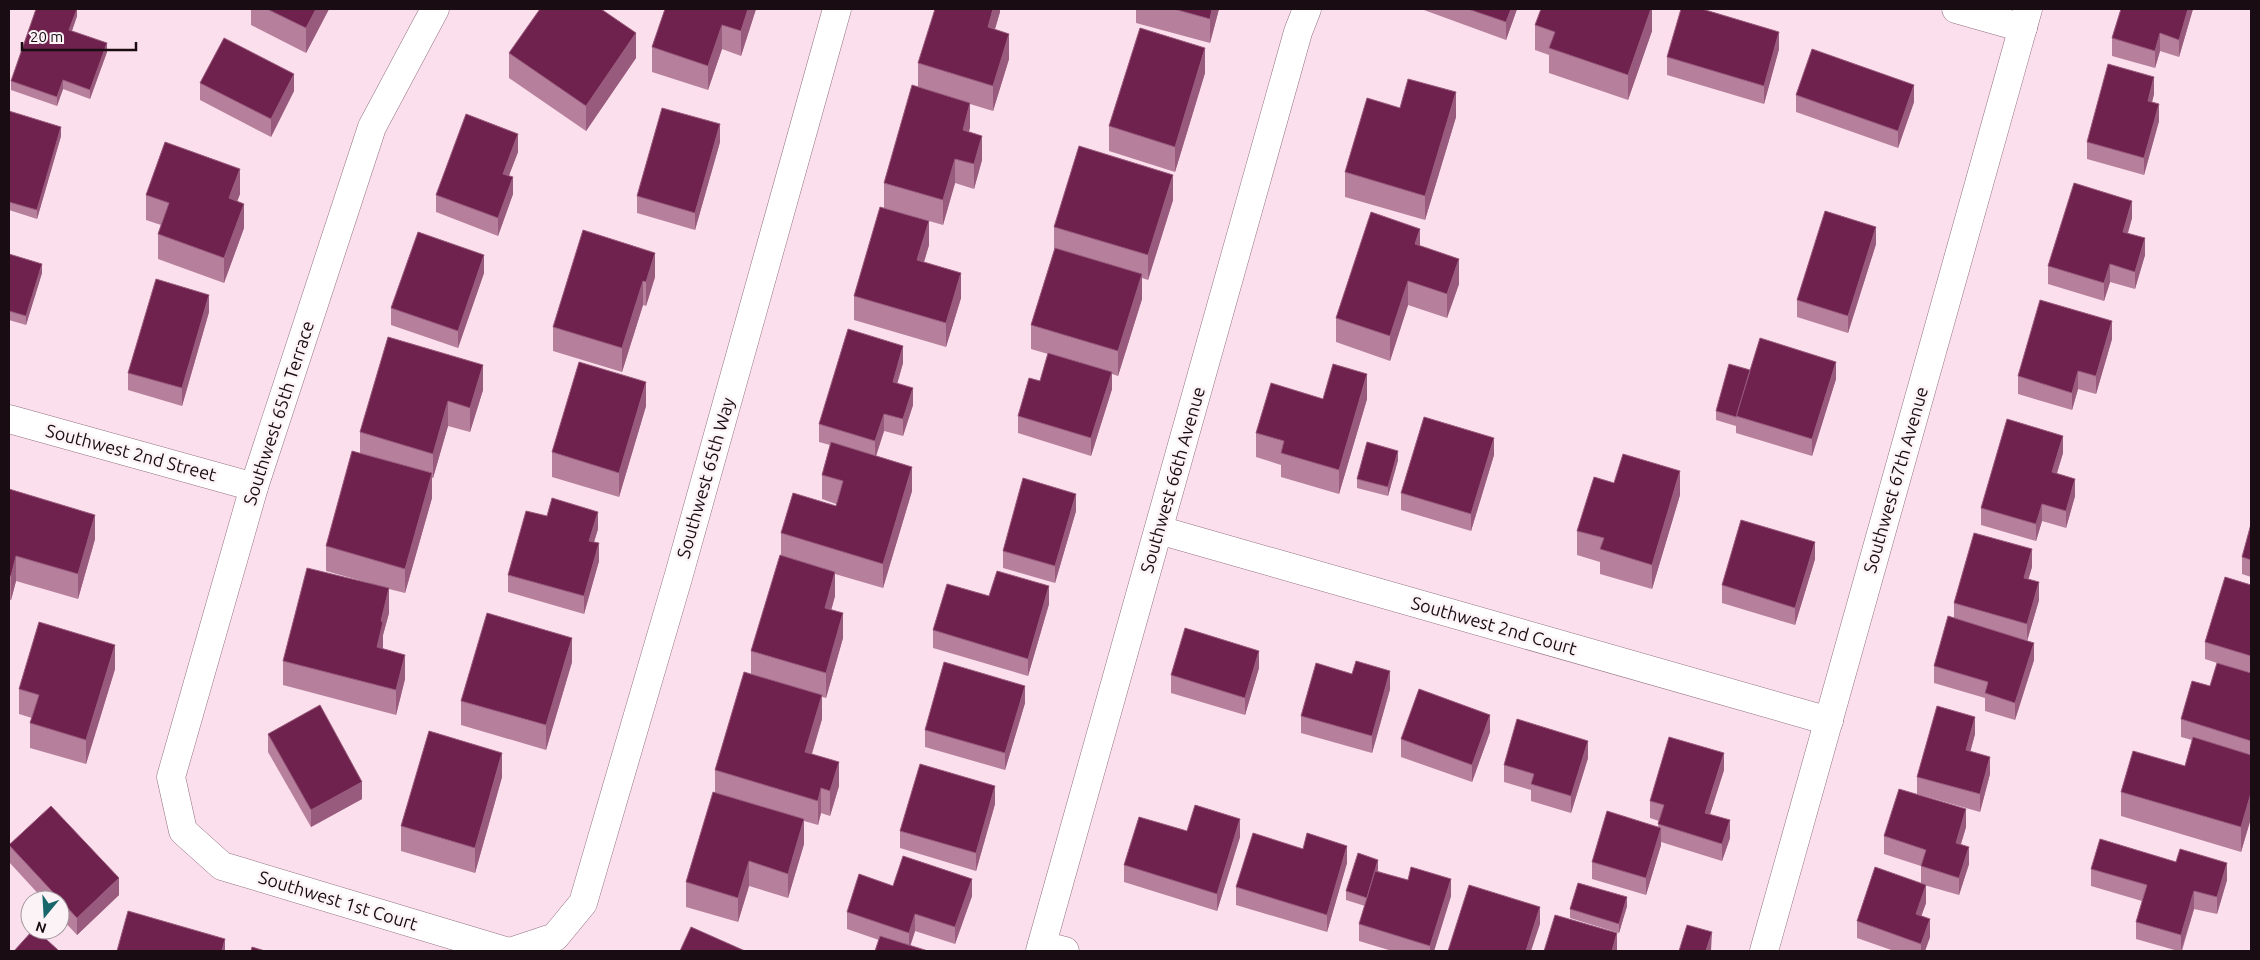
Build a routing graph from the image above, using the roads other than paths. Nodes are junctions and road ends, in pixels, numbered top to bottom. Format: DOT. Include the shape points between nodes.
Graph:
graph roads {
  1 [pos="435,9"];
  2 [pos="837,9"];
  3 [pos="1307,9"];
  4 [pos="1956,9"];
  5 [pos="2025,18"];
  6 [pos="9,419"];
  7 [pos="254,487"];
  8 [pos="1159,530"];
  9 [pos="1829,721"];
  10 [pos="183,831"];
  11 [pos="1049,949"];
  12 [pos="505,951"];
  13 [pos="513,951"];
  14 [pos="1764,951"];
  1 -- 7 [label="street, Southwest 65th Terrace" via="372,127"];
  2 -- 13 [label="street, Southwest 65th Way" via="678,578 583,903 554,937"];
  3 -- 8 [label="street, Southwest 66th Avenue"];
  4 -- 5 [label="street"];
  5 -- 9 [label="street, Southwest 67th Avenue"];
  6 -- 7 [label="street, Southwest 2nd Street"];
  7 -- 10 [label="street, Southwest 65th Terrace" via="171,777"];
  8 -- 9 [label="street, Southwest 2nd Court"];
  8 -- 11 [label="street, Southwest 66th Avenue"];
  9 -- 14 [label="street, Southwest 67th Avenue"];
  10 -- 12 [label="street, Southwest 1st Court" via="222,866"];
}
